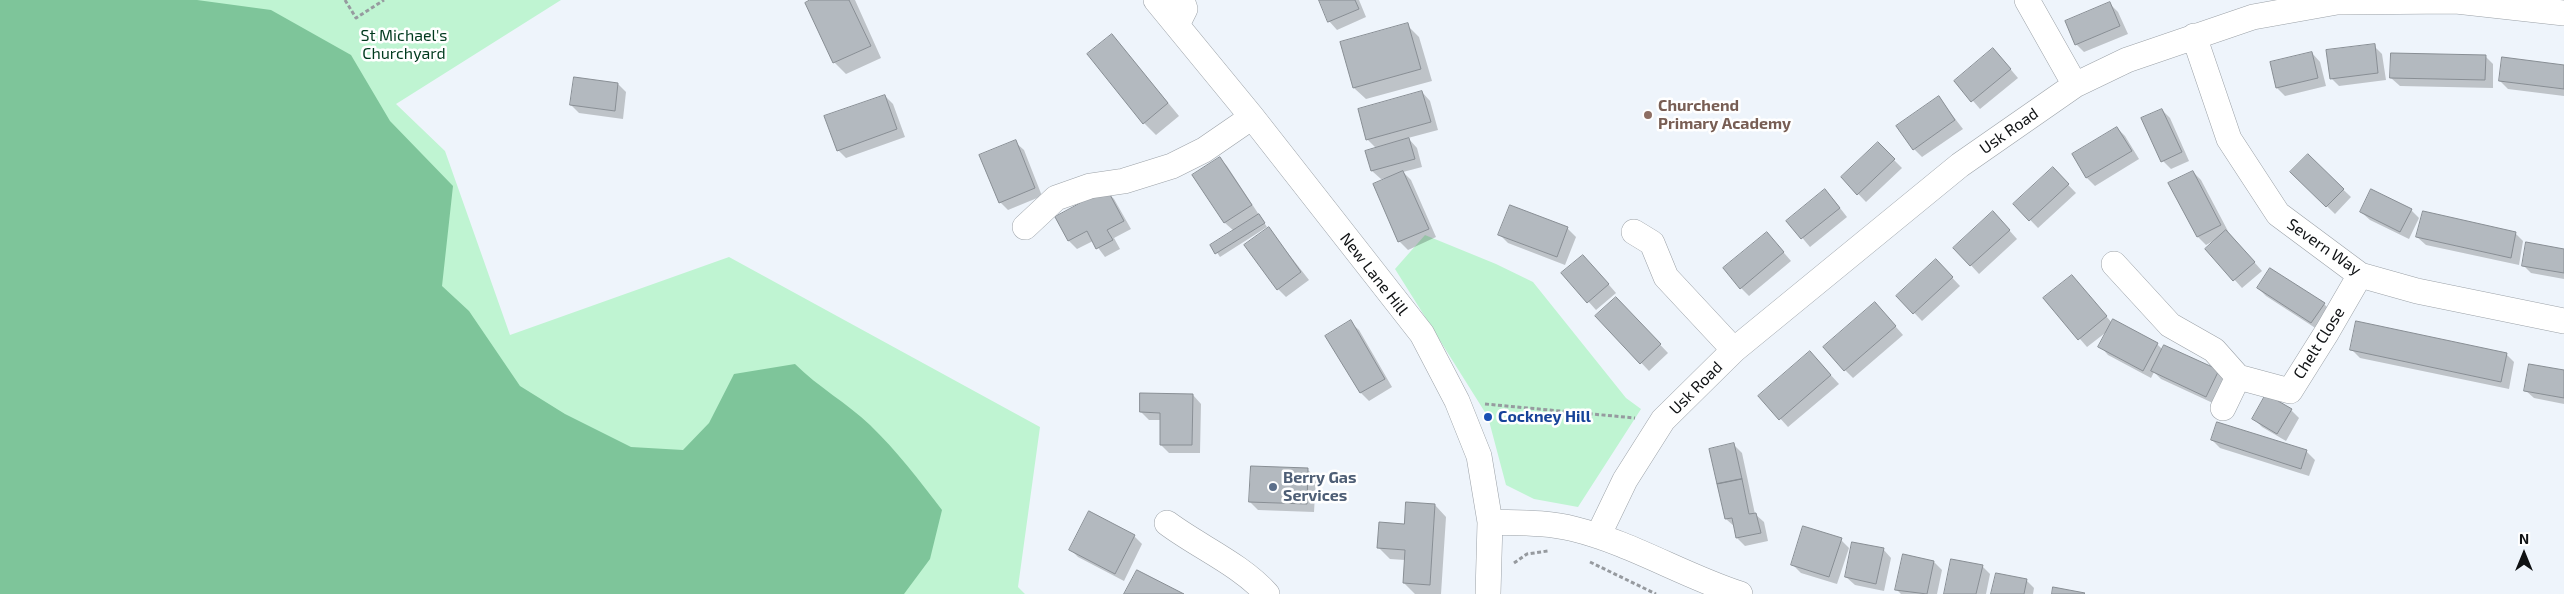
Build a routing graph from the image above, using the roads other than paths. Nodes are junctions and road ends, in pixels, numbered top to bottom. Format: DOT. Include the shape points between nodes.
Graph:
graph roads {
  1 [pos="1156,0"];
  2 [pos="1182,0"];
  3 [pos="2027,0"];
  4 [pos="2564,13"];
  5 [pos="1177,25"];
  6 [pos="2194,36"];
  7 [pos="2075,85"];
  8 [pos="1252,117"];
  9 [pos="1025,227"];
  10 [pos="1634,232"];
  11 [pos="2114,264"];
  12 [pos="2360,275"];
  13 [pos="2564,321"];
  14 [pos="1734,350"];
  15 [pos="2238,377"];
  16 [pos="2224,408"];
  17 [pos="1166,522"];
  18 [pos="1490,522"];
  19 [pos="1598,536"];
  20 [pos="1267,594"];
  21 [pos="1488,594"];
  22 [pos="1740,594"];
  1 -- 5 [label="street, New Lane Hill"];
  2 -- 5 [label="street" via="1185,9"];
  3 -- 7 [label="street"];
  4 -- 6 [label="street, Usk Road" via="2456,1 2337,2 2253,17"];
  5 -- 8 [label="street, New Lane Hill"];
  6 -- 7 [label="street, Usk Road" via="2127,60"];
  6 -- 12 [label="street, Severn Way" via="2228,139 2278,214"];
  7 -- 14 [label="street, Usk Road" via="1960,165"];
  8 -- 9 [label="street" via="1204,150 1172,166 1124,181 1090,186 1056,198"];
  8 -- 18 [label="street, New Lane Hill" via="1422,334 1457,401 1479,456"];
  10 -- 14 [label="street" via="1652,243 1666,277"];
  11 -- 15 [label="street" via="2170,325 2214,350"];
  12 -- 13 [label="street, Severn Way" via="2417,291"];
  12 -- 15 [label="street, Chelt Close" via="2290,390"];
  14 -- 19 [label="street, Usk Road" via="1664,420 1625,480"];
  15 -- 16 [label="street"];
  17 -- 20 [label="street" via="1191,542 1254,580"];
  18 -- 19 [label="street" via="1546,524"];
  18 -- 21 [label="street, New Lane Hill"];
  19 -- 22 [label="street"];
}
